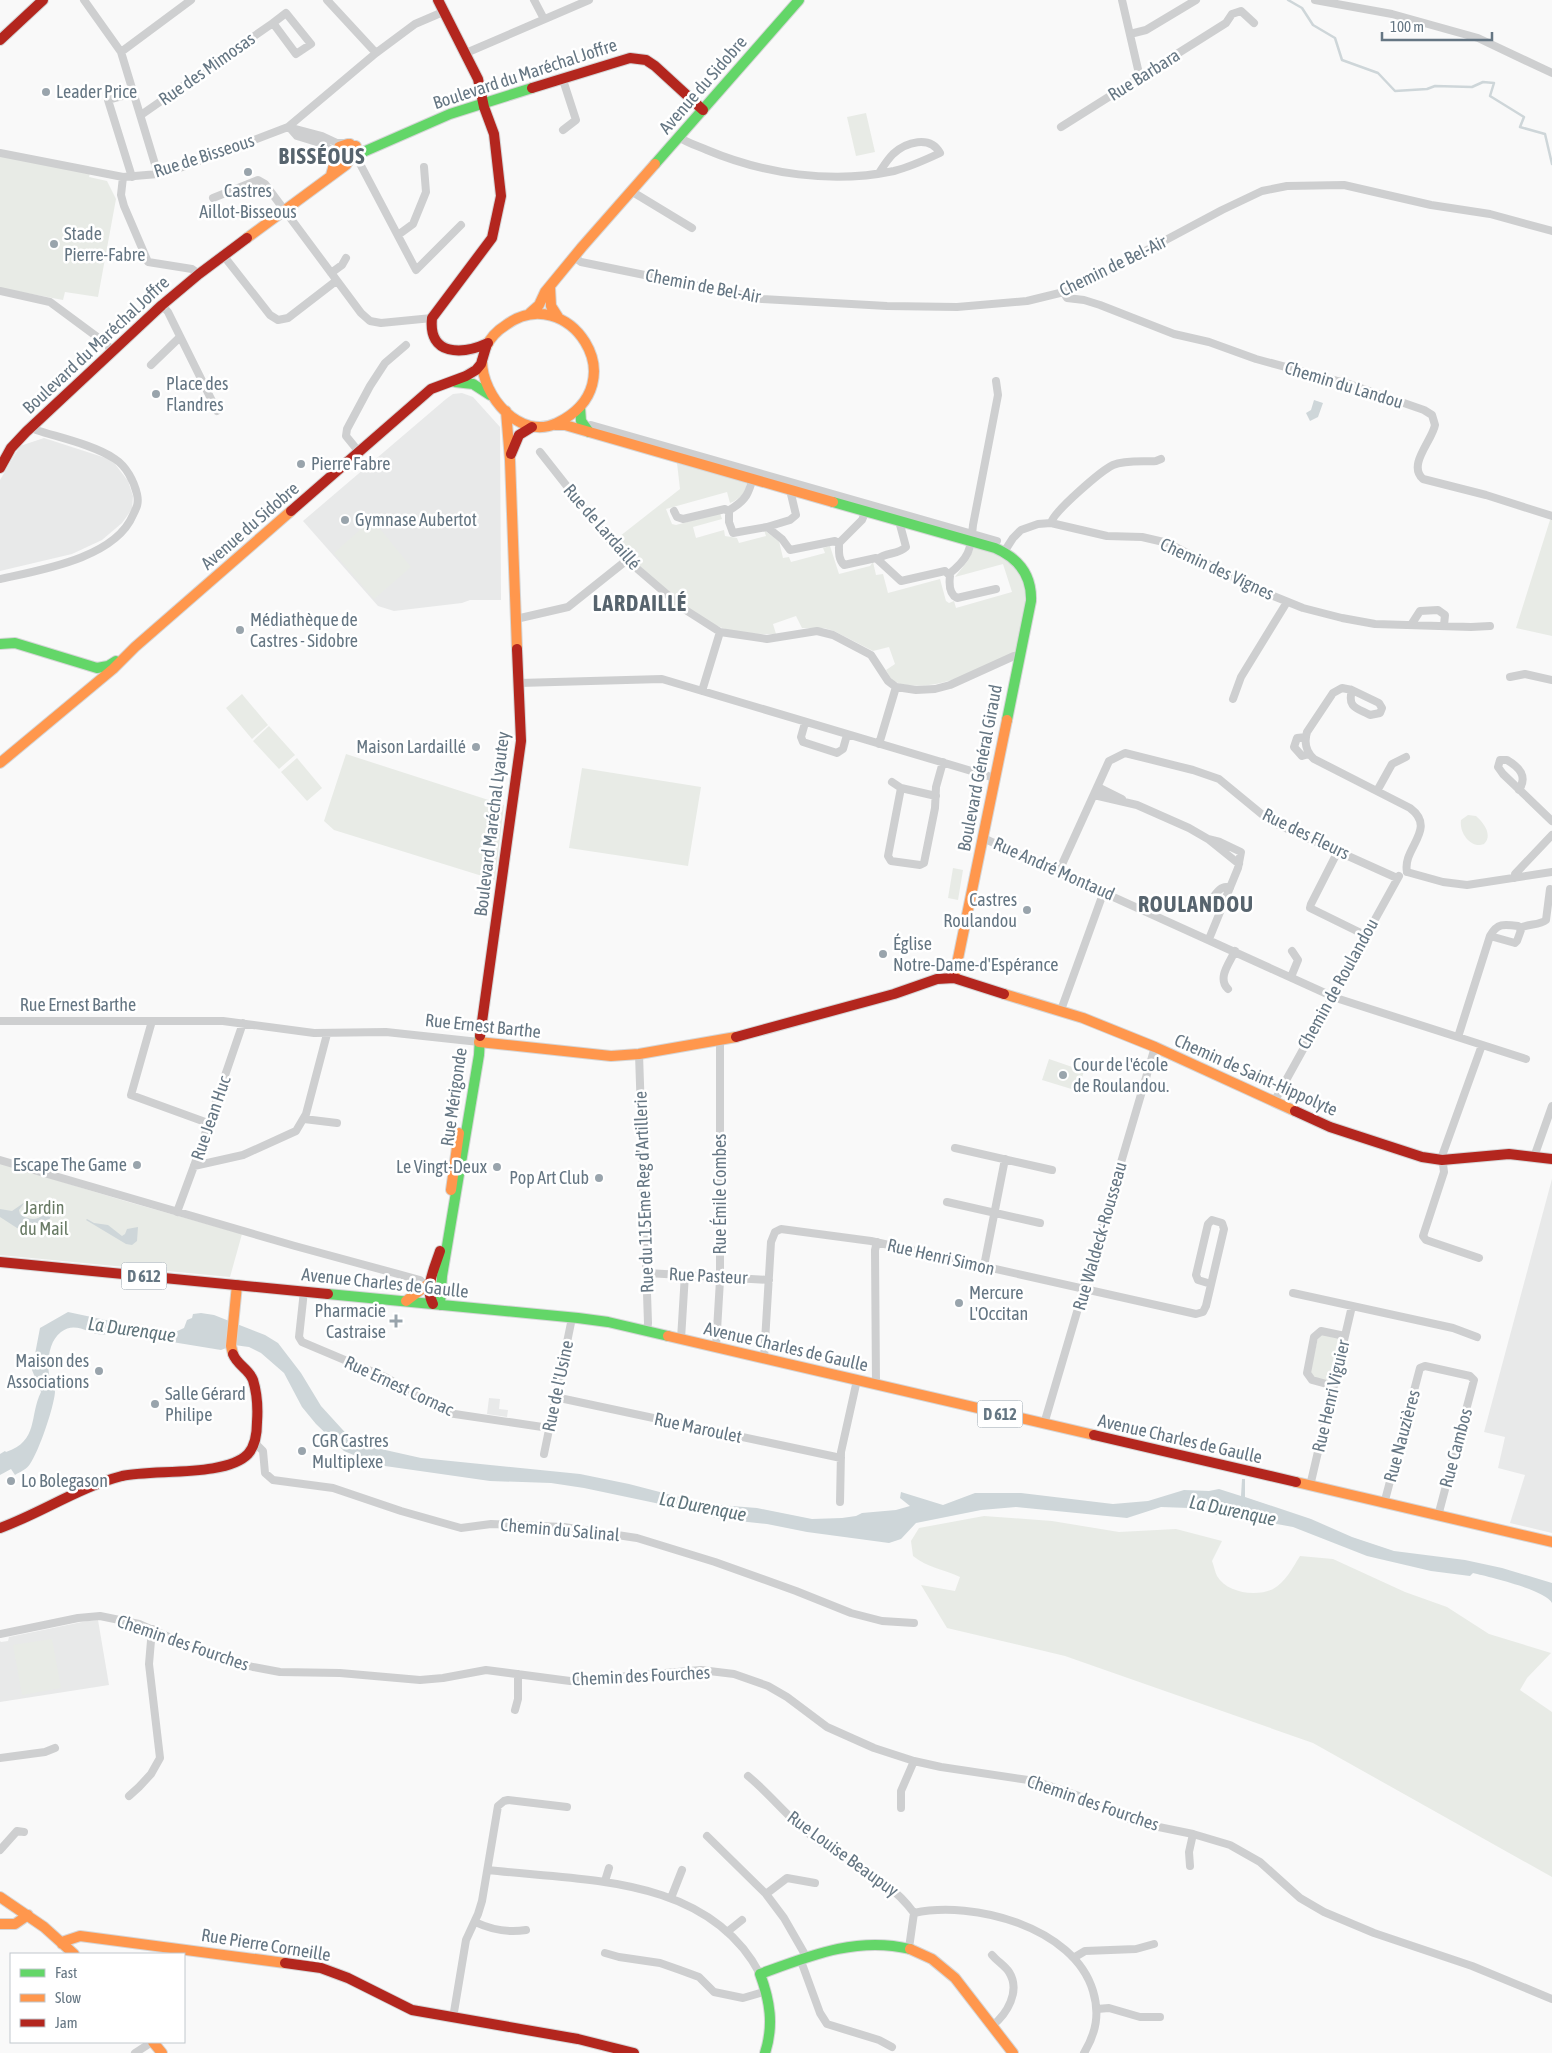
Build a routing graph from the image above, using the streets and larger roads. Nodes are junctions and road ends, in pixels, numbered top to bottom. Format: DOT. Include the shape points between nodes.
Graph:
graph roads {
  1 [pos="43,0"];
  2 [pos="84,0"];
  3 [pos="191,0"];
  4 [pos="327,0"];
  5 [pos="438,0"];
  6 [pos="534,0"];
  7 [pos="589,0"];
  8 [pos="799,0"];
  9 [pos="1122,0"];
  10 [pos="1196,0"];
  11 [pos="1315,0"];
  12 [pos="443,12"];
  13 [pos="544,18"];
  14 [pos="273,23"];
  15 [pos="1254,23"];
  16 [pos="1130,34"];
  17 [pos="1,37"];
  18 [pos="121,52"];
  19 [pos="376,53"];
  20 [pos="466,53"];
  21 [pos="1552,73"];
  22 [pos="1140,78"];
  23 [pos="563,80"];
  24 [pos="134,93"];
  25 [pos="483,103"];
  26 [pos="703,110"];
  27 [pos="141,115"];
  28 [pos="288,127"];
  29 [pos="1062,127"];
  30 [pos="563,130"];
  31 [pos="679,137"];
  32 [pos="347,144"];
  33 [pos="374,146"];
  34 [pos="0,152"];
  35 [pos="336,155"];
  36 [pos="353,158"];
  37 [pos="424,167"];
  38 [pos="158,174"];
  39 [pos="331,174"];
  40 [pos="879,174"];
  41 [pos="123,177"];
  42 [pos="132,177"];
  43 [pos="631,191"];
  44 [pos="213,198"];
  45 [pos="284,210"];
  46 [pos="461,224"];
  47 [pos="692,228"];
  48 [pos="1552,231"];
  49 [pos="398,236"];
  50 [pos="223,255"];
  51 [pos="574,257"];
  52 [pos="346,258"];
  53 [pos="331,273"];
  54 [pos="199,274"];
  55 [pos="336,281"];
  56 [pos="550,287"];
  57 [pos="0,291"];
  58 [pos="1064,293"];
  59 [pos="162,305"];
  60 [pos="530,313"];
  61 [pos="432,318"];
  62 [pos="558,318"];
  63 [pos="180,337"];
  64 [pos="488,343"];
  65 [pos="406,345"];
  66 [pos="468,350"];
  67 [pos="112,351"];
  68 [pos="482,360"];
  69 [pos="151,365"];
  70 [pos="996,381"];
  71 [pos="442,384"];
  72 [pos="494,397"];
  73 [pos="580,407"];
  74 [pos="217,411"];
  75 [pos="506,411"];
  76 [pos="554,424"];
  77 [pos="32,426"];
  78 [pos="532,427"];
  79 [pos="590,429"];
  80 [pos="360,452"];
  81 [pos="540,452"];
  82 [pos="1161,459"];
  83 [pos="510,460"];
  84 [pos="0,468"];
  85 [pos="754,476"];
  86 [pos="790,490"];
  87 [pos="867,508"];
  88 [pos="674,511"];
  89 [pos="728,511"];
  90 [pos="1552,516"];
  91 [pos="899,521"];
  92 [pos="1051,523"];
  93 [pos="767,527"];
  94 [pos="972,538"];
  95 [pos="997,541"];
  96 [pos="839,543"];
  97 [pos="1004,552"];
  98 [pos="878,559"];
  99 [pos="627,560"];
  100 [pos="949,574"];
  101 [pos="0,579"];
  102 [pos="996,589"];
  103 [pos="1287,602"];
  104 [pos="516,619"];
  105 [pos="1411,625"];
  106 [pos="1444,625"];
  107 [pos="1490,626"];
  108 [pos="720,632"];
  109 [pos="0,644"];
  110 [pos="136,647"];
  111 [pos="1019,657"];
  112 [pos="87,666"];
  113 [pos="1510,677"];
  114 [pos="1552,680"];
  115 [pos="519,683"];
  116 [pos="896,687"];
  117 [pos="1352,690"];
  118 [pos="702,691"];
  119 [pos="81,694"];
  120 [pos="1233,700"];
  121 [pos="805,723"];
  122 [pos="847,735"];
  123 [pos="1306,737"];
  124 [pos="879,744"];
  125 [pos="1309,754"];
  126 [pos="1406,757"];
  127 [pos="943,762"];
  128 [pos="0,763"];
  129 [pos="995,778"];
  130 [pos="892,782"];
  131 [pos="1098,787"];
  132 [pos="901,788"];
  133 [pos="1519,790"];
  134 [pos="1377,791"];
  135 [pos="1094,795"];
  136 [pos="936,796"];
  137 [pos="1123,800"];
  138 [pos="1552,821"];
  139 [pos="1552,835"];
  140 [pos="983,838"];
  141 [pos="1338,851"];
  142 [pos="1060,871"];
  143 [pos="1407,872"];
  144 [pos="1552,872"];
  145 [pos="1396,878"];
  146 [pos="1515,878"];
  147 [pos="1230,888"];
  148 [pos="1550,889"];
  149 [pos="1104,892"];
  150 [pos="1222,907"];
  151 [pos="1520,928"];
  152 [pos="1365,935"];
  153 [pos="1490,936"];
  154 [pos="1209,940"];
  155 [pos="1292,951"];
  156 [pos="1235,952"];
  157 [pos="1291,977"];
  158 [pos="954,978"];
  159 [pos="1228,989"];
  160 [pos="1332,996"];
  161 [pos="1060,1010"];
  162 [pos="0,1021"];
  163 [pos="152,1021"];
  164 [pos="243,1023"];
  165 [pos="327,1034"];
  166 [pos="1458,1037"];
  167 [pos="720,1041"];
  168 [pos="479,1042"];
  169 [pos="1482,1045"];
  170 [pos="1155,1047"];
  171 [pos="639,1054"];
  172 [pos="1526,1059"];
  173 [pos="1274,1102"];
  174 [pos="1552,1106"];
  175 [pos="304,1119"];
  176 [pos="208,1123"];
  177 [pos="337,1123"];
  178 [pos="955,1148"];
  179 [pos="1534,1157"];
  180 [pos="1005,1159"];
  181 [pos="1552,1159"];
  182 [pos="0,1160"];
  183 [pos="1442,1160"];
  184 [pos="194,1166"];
  185 [pos="1052,1170"];
  186 [pos="947,1202"];
  187 [pos="177,1212"];
  188 [pos="994,1213"];
  189 [pos="1040,1223"];
  190 [pos="877,1242"];
  191 [pos="1478,1258"];
  192 [pos="0,1262"];
  193 [pos="984,1266"];
  194 [pos="647,1273"];
  195 [pos="685,1274"];
  196 [pos="720,1276"];
  197 [pos="769,1280"];
  198 [pos="1211,1284"];
  199 [pos="237,1285"];
  200 [pos="429,1286"];
  201 [pos="1084,1289"];
  202 [pos="304,1291"];
  203 [pos="1293,1293"];
  204 [pos="406,1301"];
  205 [pos="437,1304"];
  206 [pos="1352,1306"];
  207 [pos="572,1318"];
  208 [pos="646,1331"];
  209 [pos="1345,1336"];
  210 [pos="1477,1337"];
  211 [pos="681,1339"];
  212 [pos="716,1347"];
  213 [pos="764,1358"];
  214 [pos="857,1380"];
  215 [pos="1474,1380"];
  216 [pos="876,1384"];
  217 [pos="1334,1386"];
  218 [pos="555,1397"];
  219 [pos="1044,1424"];
  220 [pos="550,1428"];
  221 [pos="255,1444"];
  222 [pos="544,1454"];
  223 [pos="841,1458"];
  224 [pos="1310,1486"];
  225 [pos="840,1502"];
  226 [pos="1384,1504"];
  227 [pos="1438,1516"];
  228 [pos="0,1528"];
  229 [pos="1552,1542"];
  230 [pos="914,1623"];
  231 [pos="152,1629"];
  232 [pos="0,1634"];
  233 [pos="518,1674"];
  234 [pos="515,1710"];
  235 [pos="56,1748"];
  236 [pos="0,1758"];
  237 [pos="914,1761"];
  238 [pos="748,1776"];
  239 [pos="128,1796"];
  240 [pos="567,1807"];
  241 [pos="901,1808"];
  242 [pos="24,1832"];
  243 [pos="1193,1834"];
  244 [pos="707,1836"];
  245 [pos="0,1850"];
  246 [pos="1190,1866"];
  247 [pos="608,1868"];
  248 [pos="488,1870"];
  249 [pos="682,1870"];
  250 [pos="605,1881"];
  251 [pos="816,1883"];
  252 [pos="766,1894"];
  253 [pos="0,1897"];
  254 [pos="671,1898"];
  255 [pos="914,1913"];
  256 [pos="28,1915"];
  257 [pos="742,1920"];
  258 [pos="475,1922"];
  259 [pos="0,1924"];
  260 [pos="526,1930"];
  261 [pos="727,1932"];
  262 [pos="62,1944"];
  263 [pos="1154,1944"];
  264 [pos="909,1948"];
  265 [pos="73,1953"];
  266 [pos="605,1953"];
  267 [pos="992,1955"];
  268 [pos="1075,1957"];
  269 [pos="804,1959"];
  270 [pos="760,1974"];
  271 [pos="767,1992"];
  272 [pos="1552,1999"];
  273 [pos="1097,2008"];
  274 [pos="1160,2017"];
  275 [pos="453,2018"];
  276 [pos="992,2026"];
  277 [pos="151,2043"];
  278 [pos="154,2043"];
  279 [pos="892,2047"];
  280 [pos="135,2053"];
  281 [pos="162,2053"];
  282 [pos="634,2053"];
  283 [pos="765,2053"];
  284 [pos="1013,2053"];
  285 [pos="1084,2053"];
  1 -- 17 [label="street"];
  2 -- 18 [label="street"];
  3 -- 18 [label="street"];
  4 -- 19 [label="street"];
  5 -- 12 [label="street"];
  6 -- 13 [label="street"];
  7 -- 13 [label="street"];
  8 -- 26 [label="street, Avenue du Sidobre"];
  9 -- 16 [label="street"];
  10 -- 16 [label="street" via="1146,30"];
  11 -- 21 [label="street" via="1392,14 1478,38"];
  12 -- 19 [label="street, Rue de Bisseous" via="415,24"];
  12 -- 20 [label="street"];
  13 -- 20 [label="street"];
  14 -- 14 [label="street, Rue des Mimosas" via="286,13 311,44 296,54"];
  14 -- 27 [label="street, Rue des Mimosas"];
  15 -- 22 [label="street, Rue Barbara" via="1241,11 1232,14 1226,23"];
  16 -- 22 [label="street"];
  18 -- 24 [label="street"];
  19 -- 28 [label="street, Rue de Bisseous"];
  20 -- 25 [label="street" via="478,78"];
  22 -- 29 [label="street, Rue Barbara"];
  23 -- 25 [label="street, Boulevard du Maréchal Joffre"];
  23 -- 26 [label="street, Boulevard du Maréchal Joffre" via="624,59 640,59 655,66"];
  23 -- 30 [label="street" via="576,120"];
  24 -- 27 [label="street"];
  24 -- 42 [label="street" via="108,100"];
  25 -- 33 [label="street, Boulevard du Maréchal Joffre"];
  25 -- 61 [label="street" via="494,134 500,196 492,238"];
  26 -- 31 [label="street, Avenue du Sidobre"];
  27 -- 38 [label="street"];
  28 -- 32 [label="street"];
  28 -- 35 [label="street" via="297,136 323,144"];
  28 -- 38 [label="street, Rue de Bisseous"];
  31 -- 40 [label="street" via="725,158 750,165 806,175"];
  31 -- 43 [label="street, Avenue du Sidobre"];
  32 -- 33 [label="street, Boulevard du Maréchal Joffre"];
  32 -- 35 [label="street" via="337,148"];
  32 -- 36 [label="street" via="354,148"];
  33 -- 36 [label="street, Boulevard du Maréchal Joffre"];
  34 -- 41 [label="street, Rue de Bisseous"];
  35 -- 36 [label="street" via="341,161"];
  35 -- 39 [label="street" via="336,166"];
  36 -- 39 [label="street, Boulevard du Maréchal Joffre"];
  36 -- 49 [label="street" via="358,160"];
  37 -- 49 [label="street" via="426,192 413,224"];
  38 -- 42 [label="street, Rue de Bisseous"];
  39 -- 45 [label="street, Boulevard du Maréchal Joffre"];
  40 -- 40 [label="street" via="895,152 912,144 929,142 940,153 911,166"];
  41 -- 42 [label="street, Rue de Bisseous"];
  41 -- 54 [label="street" via="121,195 124,206 148,262 192,269"];
  43 -- 47 [label="street"];
  43 -- 51 [label="street, Avenue du Sidobre"];
  44 -- 45 [label="street" via="258,180 265,184"];
  45 -- 50 [label="street, Boulevard du Maréchal Joffre"];
  45 -- 53 [label="street"];
  46 -- 49 [label="street" via="416,270"];
  48 -- 58 [label="street, Chemin de Bel-Air" via="1490,214 1431,205 1344,185 1287,186 1262,190"];
  50 -- 54 [label="street, Boulevard du Maréchal Joffre"];
  50 -- 55 [label="street" via="270,315 278,320 288,318"];
  51 -- 56 [label="street, Avenue du Sidobre"];
  51 -- 58 [label="street, Chemin de Bel-Air" via="581,262 746,296 786,301 957,307 1027,301"];
  52 -- 53 [label="street"];
  53 -- 55 [label="street"];
  54 -- 59 [label="street, Boulevard du Maréchal Joffre"];
  55 -- 61 [label="street" via="370,321 381,323"];
  56 -- 60 [label="street, Avenue du Sidobre"];
  56 -- 62 [label="street" via="551,306"];
  57 -- 67 [label="street" via="50,302"];
  58 -- 90 [label="street, Chemin du Landou" via="1067,298 1100,305 1163,331 1349,384 1424,410 1434,418 1435,425 1419,461 1417,469 1421,477"];
  59 -- 63 [label="street"];
  59 -- 67 [label="street, Boulevard du Maréchal Joffre"];
  60 -- 62 [label="street"];
  60 -- 64 [label="street" via="513,320"];
  61 -- 66 [label="street" via="431,330 438,345 445,349"];
  62 -- 73 [label="street" via="587,346 594,363 593,388"];
  63 -- 69 [label="street"];
  63 -- 74 [label="street"];
  64 -- 66 [label="street"];
  64 -- 68 [label="street"];
  65 -- 80 [label="street" via="386,363 347,429 346,436"];
  66 -- 68 [label="street"];
  67 -- 77 [label="street, Boulevard du Maréchal Joffre"];
  68 -- 71 [label="street, Avenue du Sidobre" via="471,374"];
  68 -- 72 [label="street" via="483,379"];
  70 -- 94 [label="street" via="998,394"];
  71 -- 72 [label="street" via="469,383"];
  71 -- 80 [label="street, Avenue du Sidobre" via="431,389"];
  72 -- 75 [label="street"];
  73 -- 76 [label="street"];
  73 -- 79 [label="street" via="580,421"];
  75 -- 78 [label="street"];
  75 -- 83 [label="street, Boulevard Maréchal Lyautey"];
  76 -- 78 [label="street"];
  76 -- 79 [label="street"];
  77 -- 84 [label="street, Boulevard du Maréchal Joffre" via="11,448"];
  77 -- 101 [label="street" via="117,460 135,485 139,503 130,524 98,549 44,570"];
  78 -- 83 [label="street" via="519,435"];
  79 -- 85 [label="street"];
  80 -- 110 [label="street, Avenue du Sidobre"];
  81 -- 99 [label="street, Rue de Lardaillé"];
  82 -- 92 [label="street" via="1113,465 1062,507"];
  83 -- 104 [label="street, Boulevard Maréchal Lyautey"];
  85 -- 86 [label="street"];
  85 -- 87 [label="street"];
  85 -- 89 [label="street" via="749,493"];
  86 -- 87 [label="street"];
  86 -- 93 [label="street" via="796,515"];
  87 -- 91 [label="street"];
  87 -- 94 [label="street"];
  87 -- 96 [label="street" via="859,525"];
  88 -- 89 [label="street" via="680,519 720,509"];
  89 -- 93 [label="street" via="728,522 734,533"];
  91 -- 94 [label="street"];
  91 -- 98 [label="street" via="906,547"];
  92 -- 97 [label="street, Chemin des Vignes" via="1021,530"];
  92 -- 103 [label="street, Chemin des Vignes" via="1102,535 1168,542 1240,582"];
  93 -- 96 [label="street" via="790,550 830,541"];
  94 -- 95 [label="street"];
  94 -- 97 [label="street"];
  94 -- 100 [label="street" via="967,556"];
  96 -- 98 [label="street" via="838,552 844,565"];
  97 -- 111 [label="street, Boulevard Général Giraud" via="1021,566 1028,579 1031,596"];
  98 -- 100 [label="street" via="901,581 945,571"];
  99 -- 104 [label="street" via="568,607"];
  99 -- 108 [label="street, Rue de Lardaillé" via="684,609"];
  100 -- 102 [label="street" via="952,594 957,598"];
  103 -- 105 [label="street, Chemin des Vignes" via="1366,623"];
  103 -- 120 [label="street" via="1242,678"];
  104 -- 115 [label="street, Boulevard Maréchal Lyautey"];
  105 -- 106 [label="street, Chemin des Vignes"];
  105 -- 106 [label="street" via="1420,611 1438,610 1445,616"];
  106 -- 107 [label="street, Chemin des Vignes"];
  108 -- 116 [label="street, Rue de Lardaillé" via="768,639 817,631 833,634 872,655"];
  108 -- 118 [label="street"];
  109 -- 112 [label="street" via="15,643"];
  110 -- 112 [label="street" via="108,666"];
  110 -- 119 [label="street, Avenue du Sidobre"];
  111 -- 116 [label="street" via="1014,656 944,687 916,690"];
  111 -- 129 [label="street, Boulevard Général Giraud"];
  112 -- 119 [label="street" via="92,681"];
  113 -- 114 [label="street" via="1525,674"];
  115 -- 118 [label="street" via="658,678"];
  115 -- 168 [label="street, Boulevard Maréchal Lyautey" via="520,760"];
  116 -- 124 [label="street"];
  117 -- 123 [label="street" via="1342,688 1333,693"];
  118 -- 121 [label="street"];
  119 -- 128 [label="street, Avenue du Sidobre"];
  121 -- 122 [label="street"];
  121 -- 122 [label="street" via="801,737 803,742 837,753 843,750"];
  122 -- 124 [label="street"];
  123 -- 125 [label="street"];
  123 -- 125 [label="street" via="1296,738 1294,747 1302,756"];
  124 -- 127 [label="street"];
  125 -- 134 [label="street"];
  126 -- 134 [label="street" via="1392,764"];
  127 -- 129 [label="street"];
  127 -- 136 [label="street"];
  129 -- 140 [label="street, Boulevard Général Giraud"];
  130 -- 132 [label="street"];
  131 -- 135 [label="street, Rue des Fleurs"];
  131 -- 137 [label="street"];
  131 -- 141 [label="street, Rue des Fleurs" via="1109,761 1122,753 1194,770 1222,781 1270,821"];
  132 -- 136 [label="street"];
  132 -- 136 [label="street" via="888,856 891,861 918,866 924,863"];
  133 -- 138 [label="street"];
  134 -- 143 [label="street" via="1410,808 1419,819 1421,831 1407,859"];
  135 -- 137 [label="street"];
  135 -- 142 [label="street, Rue des Fleurs"];
  137 -- 147 [label="street" via="1240,851 1242,854"];
  139 -- 146 [label="street" via="1515,874"];
  140 -- 142 [label="street, Rue André Montaud"];
  140 -- 158 [label="street, Boulevard Général Giraud"];
  141 -- 145 [label="street, Rue des Fleurs"];
  141 -- 152 [label="street" via="1310,908"];
  142 -- 149 [label="street, Rue André Montaud"];
  143 -- 145 [label="street"];
  143 -- 146 [label="street" via="1461,885"];
  144 -- 146 [label="street"];
  145 -- 152 [label="street, Chemin de Roulandou"];
  147 -- 150 [label="street"];
  147 -- 150 [label="street" via="1220,889 1212,899"];
  148 -- 151 [label="street" via="1546,920"];
  149 -- 154 [label="street, Rue André Montaud"];
  149 -- 161 [label="street"];
  150 -- 154 [label="street"];
  151 -- 153 [label="street" via="1498,925"];
  151 -- 153 [label="street" via="1515,943"];
  152 -- 160 [label="street, Chemin de Roulandou"];
  153 -- 166 [label="street"];
  154 -- 156 [label="street, Rue André Montaud"];
  155 -- 157 [label="street" via="1298,960"];
  156 -- 157 [label="street, Rue André Montaud"];
  156 -- 159 [label="street" via="1223,978"];
  157 -- 160 [label="street, Rue André Montaud"];
  158 -- 161 [label="street, Chemin de Saint-Hippolyte"];
  158 -- 167 [label="street, Rue Ernest Barthe" via="937,979 894,994"];
  160 -- 166 [label="street, Rue André Montaud"];
  160 -- 173 [label="street, Chemin de Roulandou"];
  161 -- 170 [label="street, Chemin de Saint-Hippolyte"];
  162 -- 163 [label="street, Rue Ernest Barthe"];
  163 -- 164 [label="street, Rue Ernest Barthe"];
  163 -- 176 [label="street" via="132,1095"];
  164 -- 165 [label="street, Rue Ernest Barthe"];
  164 -- 176 [label="street, Rue Jean Huc"];
  165 -- 168 [label="street, Rue Ernest Barthe" via="386,1032"];
  165 -- 175 [label="street"];
  166 -- 169 [label="street, Rue André Montaud"];
  167 -- 171 [label="street, Rue Ernest Barthe"];
  167 -- 196 [label="street, Rue Émile Combes"];
  168 -- 171 [label="street, Rue Ernest Barthe" via="611,1056"];
  168 -- 200 [label="street, Rue Mérigonde" via="474,1054 441,1247"];
  168 -- 205 [label="street, Rue Mérigonde"];
  169 -- 172 [label="street, Rue André Montaud"];
  169 -- 183 [label="street"];
  170 -- 173 [label="street, Chemin de Saint-Hippolyte"];
  170 -- 201 [label="street, Rue Waldeck-Rousseau"];
  171 -- 194 [label="street, Rue du 115Eme Reg d'Artillerie"];
  173 -- 183 [label="street, Chemin de Saint-Hippolyte" via="1330,1127 1422,1157"];
  174 -- 179 [label="street"];
  175 -- 177 [label="street"];
  175 -- 184 [label="street" via="296,1131 249,1153"];
  176 -- 184 [label="street, Rue Jean Huc"];
  178 -- 180 [label="street"];
  179 -- 181 [label="street, Chemin de Saint-Hippolyte"];
  179 -- 183 [label="street, Chemin de Saint-Hippolyte" via="1500,1154"];
  180 -- 185 [label="street"];
  180 -- 188 [label="street"];
  182 -- 187 [label="street, Avenue Charles de Gaulle"];
  183 -- 191 [label="street" via="1444,1172 1424,1239"];
  184 -- 187 [label="street, Rue Jean Huc"];
  186 -- 188 [label="street"];
  187 -- 200 [label="street, Avenue Charles de Gaulle" via="420,1280"];
  188 -- 189 [label="street"];
  188 -- 193 [label="street"];
  190 -- 193 [label="street, Rue Henri Simon"];
  190 -- 197 [label="street, Rue Henri Simon" via="781,1229 775,1232 771,1242"];
  190 -- 216 [label="street"];
  192 -- 199 [label="street, Avenue Charles de Gaulle / D 612"];
  193 -- 201 [label="street, Rue Henri Simon"];
  194 -- 195 [label="street, Rue Pasteur"];
  194 -- 208 [label="street, Rue du 115Eme Reg d'Artillerie"];
  195 -- 196 [label="street, Rue Pasteur"];
  195 -- 211 [label="street"];
  196 -- 197 [label="street, Rue Pasteur"];
  196 -- 212 [label="street, Rue Émile Combes"];
  197 -- 213 [label="street, Rue Henri Simon"];
  198 -- 198 [label="street, Rue Henri Simon" via="1224,1226 1212,1220 1208,1224 1196,1275 1198,1280"];
  198 -- 201 [label="street, Rue Henri Simon" via="1205,1309 1196,1314"];
  199 -- 202 [label="street, Avenue Charles de Gaulle / D 612"];
  199 -- 221 [label="street" via="231,1346 237,1363 251,1376 256,1410"];
  200 -- 204 [label="street"];
  200 -- 205 [label="street" via="429,1297"];
  201 -- 219 [label="street, Rue Waldeck-Rousseau"];
  202 -- 204 [label="street, Avenue Charles de Gaulle / D 612"];
  202 -- 220 [label="street, Rue Ernest Cornac" via="299,1337 302,1342 385,1377 448,1413"];
  203 -- 206 [label="street"];
  204 -- 205 [label="street, Avenue Charles de Gaulle / D 612"];
  205 -- 207 [label="street, Avenue Charles de Gaulle / D 612"];
  206 -- 209 [label="street, Rue Henri Viguier"];
  206 -- 210 [label="street" via="1452,1328"];
  207 -- 208 [label="street, Avenue Charles de Gaulle / D 612"];
  207 -- 218 [label="street, Rue de l'Usine"];
  208 -- 211 [label="street, Avenue Charles de Gaulle / D 612"];
  209 -- 217 [label="street, Rue Henri Viguier"];
  209 -- 217 [label="street" via="1321,1331 1314,1337 1306,1373 1312,1380"];
  211 -- 212 [label="street, Avenue Charles de Gaulle / D 612"];
  212 -- 213 [label="street, Avenue Charles de Gaulle / D 612"];
  213 -- 214 [label="street, Avenue Charles de Gaulle / D 612"];
  214 -- 216 [label="street, Avenue Charles de Gaulle / D 612"];
  214 -- 223 [label="street"];
  215 -- 226 [label="street, Rue Nauzières" via="1470,1376 1425,1366 1420,1368"];
  215 -- 227 [label="street, Rue Cambos"];
  216 -- 219 [label="street, Avenue Charles de Gaulle / D 612"];
  217 -- 224 [label="street, Rue Henri Viguier"];
  218 -- 220 [label="street, Rue de l'Usine"];
  218 -- 223 [label="street, Rue Maroulet"];
  219 -- 224 [label="street, Avenue Charles de Gaulle / D 612"];
  220 -- 222 [label="street, Rue de l'Usine"];
  221 -- 228 [label="street" via="248,1455 216,1467 135,1474 108,1481 25,1520"];
  221 -- 230 [label="street, Chemin du Salinal" via="263,1451 265,1473 273,1480 333,1488 461,1528 491,1524 564,1527 638,1538 724,1565 850,1612 882,1621"];
  223 -- 225 [label="street"];
  224 -- 226 [label="street, Avenue Charles de Gaulle / D 612"];
  226 -- 227 [label="street, Avenue Charles de Gaulle / D 612"];
  227 -- 229 [label="street, Avenue Charles de Gaulle / D 612"];
  231 -- 232 [label="street, Chemin des Fourches" via="120,1619 93,1616"];
  231 -- 233 [label="street, Chemin des Fourches" via="218,1657 280,1672 420,1680 481,1670"];
  231 -- 239 [label="street" via="148,1664 160,1758 151,1774"];
  233 -- 234 [label="street"];
  233 -- 237 [label="street, Chemin des Fourches" via="570,1681 711,1670 734,1674 775,1690 836,1732"];
  235 -- 236 [label="street"];
  237 -- 241 [label="street" via="901,1791"];
  237 -- 243 [label="street, Chemin des Fourches" via="1035,1781 1139,1823"];
  238 -- 255 [label="street, Rue Louise Beaupuy" via="799,1826 886,1884"];
  240 -- 248 [label="street" via="508,1800 500,1803"];
  242 -- 245 [label="street" via="17,1831"];
  243 -- 246 [label="street"];
  243 -- 272 [label="street, Chemin des Fourches" via="1251,1855 1300,1898 1324,1912"];
  244 -- 252 [label="street"];
  247 -- 250 [label="street"];
  248 -- 250 [label="street"];
  248 -- 258 [label="street"];
  249 -- 254 [label="street"];
  250 -- 254 [label="street" via="643,1888"];
  251 -- 252 [label="street" via="787,1878"];
  252 -- 269 [label="street" via="784,1918"];
  253 -- 256 [label="street"];
  254 -- 261 [label="street"];
  255 -- 264 [label="street"];
  255 -- 268 [label="street" via="952,1910 994,1916 1041,1933"];
  256 -- 259 [label="street" via="14,1924"];
  256 -- 262 [label="street"];
  257 -- 261 [label="street"];
  258 -- 260 [label="street" via="513,1932"];
  258 -- 275 [label="street" via="466,1940"];
  261 -- 270 [label="street" via="751,1958"];
  262 -- 265 [label="street"];
  262 -- 275 [label="street, Rue Pierre Corneille" via="80,1936 321,1968 412,2010"];
  263 -- 268 [label="street" via="1136,1949 1085,1951"];
  264 -- 269 [label="street" via="882,1942 864,1943"];
  264 -- 276 [label="street" via="951,1974"];
  266 -- 271 [label="street" via="660,1963 699,1978 714,1992 743,1998"];
  267 -- 276 [label="street" via="1009,1973 1013,1989 1006,2012"];
  268 -- 273 [label="street" via="1090,1981"];
  269 -- 270 [label="street"];
  269 -- 279 [label="street" via="825,2022"];
  270 -- 271 [label="street"];
  271 -- 283 [label="street" via="772,2023"];
  273 -- 274 [label="street" via="1140,2017"];
  273 -- 285 [label="street" via="1096,2027"];
  275 -- 282 [label="street, Rue Pierre Corneille" via="578,2039"];
  276 -- 284 [label="street"];
  277 -- 280 [label="street"];
  278 -- 281 [label="street"];
}
